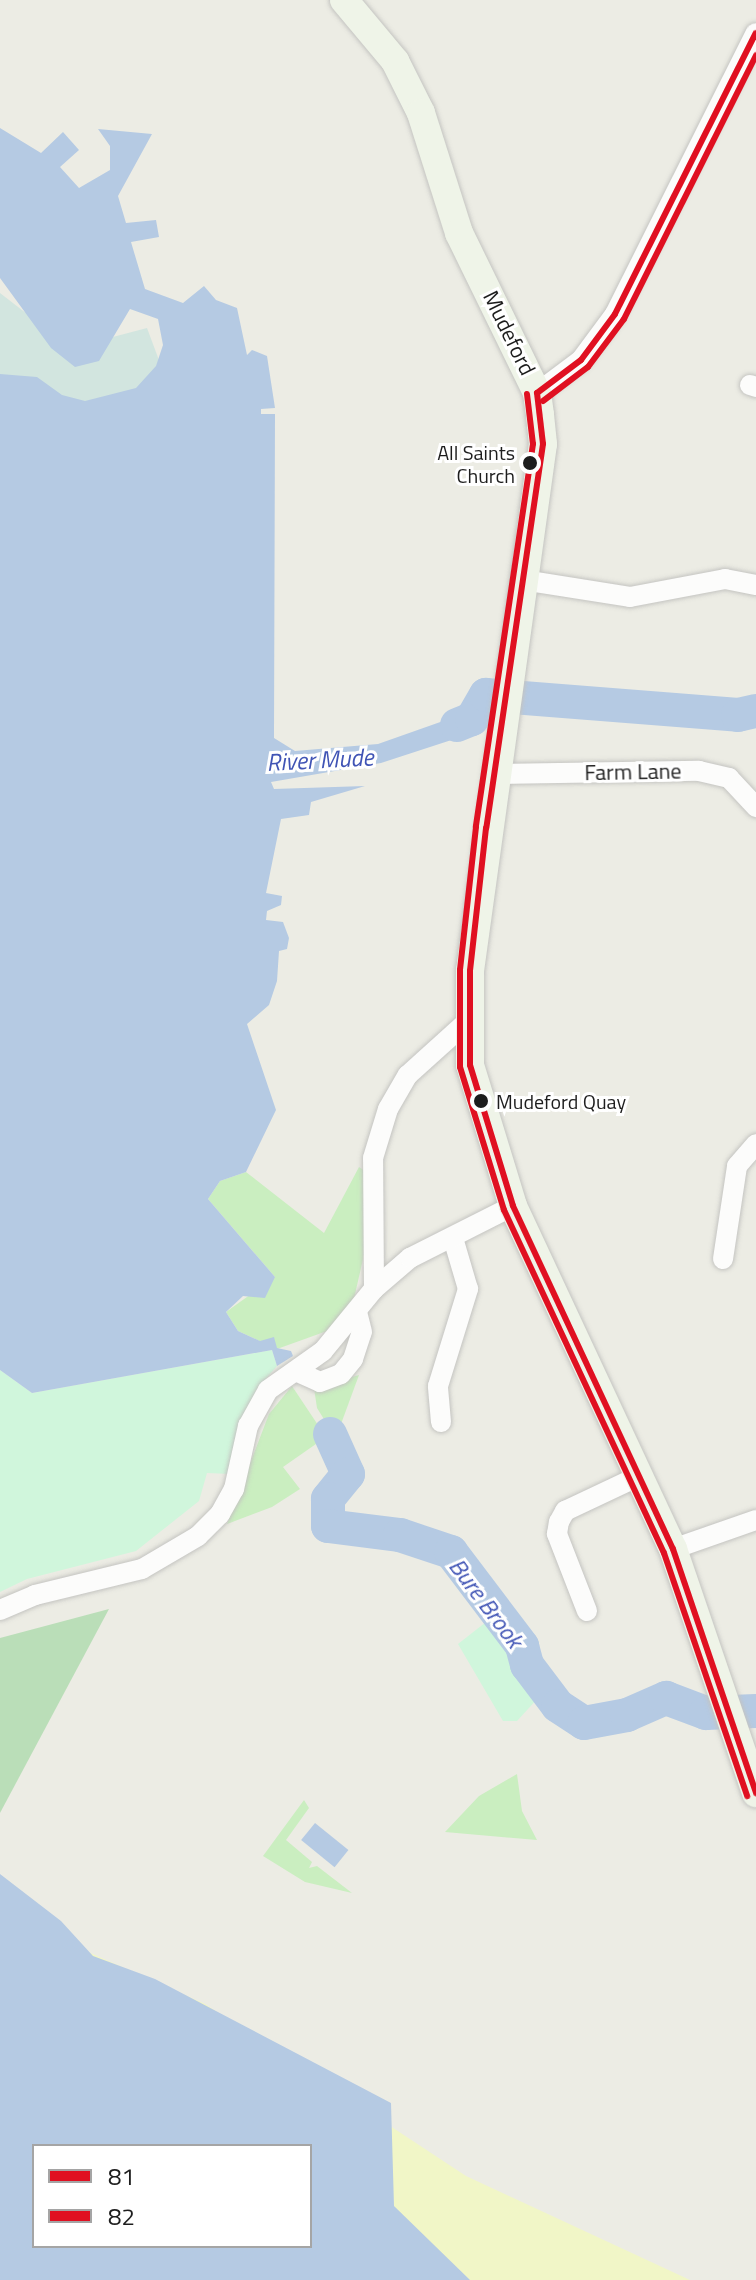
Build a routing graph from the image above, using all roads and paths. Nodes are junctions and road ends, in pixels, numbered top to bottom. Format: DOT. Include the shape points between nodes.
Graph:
graph roads {
  1 [pos="354,3"];
  2 [pos="756,33"];
  3 [pos="537,393"];
  4 [pos="523,580"];
  5 [pos="756,585"];
  6 [pos="497,774"];
  7 [pos="756,807"];
  8 [pos="470,1019"];
  9 [pos="756,1144"];
  10 [pos="513,1206"];
  11 [pos="453,1238"];
  12 [pos="723,1259"];
  13 [pos="374,1289"];
  14 [pos="357,1312"];
  15 [pos="298,1372"];
  16 [pos="441,1422"];
  17 [pos="639,1476"];
  18 [pos="756,1520"];
  19 [pos="673,1549"];
  20 [pos="0,1610"];
  21 [pos="587,1611"];
  22 [pos="756,1793"];
  1 -- 3 [label="street, Mudeford" via="395,61 421,113 459,233"];
  2 -- 3 [label="street" via="615,314 581,360"];
  3 -- 4 [label="street, Mudeford" via="543,444"];
  4 -- 5 [label="street" via="630,597 725,579"];
  4 -- 6 [label="street, Mudeford"];
  6 -- 7 [label="street, Farm Lane" via="699,771 729,778"];
  6 -- 8 [label="street, Mudeford" via="470,971"];
  8 -- 10 [label="street, Mudeford" via="470,1065"];
  8 -- 13 [label="street" via="408,1075 388,1109 373,1158"];
  9 -- 12 [label="street" via="737,1166"];
  10 -- 11 [label="street"];
  10 -- 17 [label="street, Mudeford"];
  11 -- 13 [label="street" via="410,1258"];
  11 -- 16 [label="street" via="468,1289 438,1386"];
  13 -- 14 [label="street"];
  14 -- 15 [label="street"];
  14 -- 15 [label="street" via="362,1332 353,1359 341,1374 320,1382"];
  15 -- 20 [label="street" via="268,1390 258,1405 234,1489 220,1514 198,1536 142,1569 35,1595"];
  17 -- 19 [label="street, Mudeford"];
  17 -- 21 [label="street" via="565,1511 559,1522 557,1534"];
  18 -- 19 [label="street"];
  19 -- 22 [label="street, Mudeford"];
}
